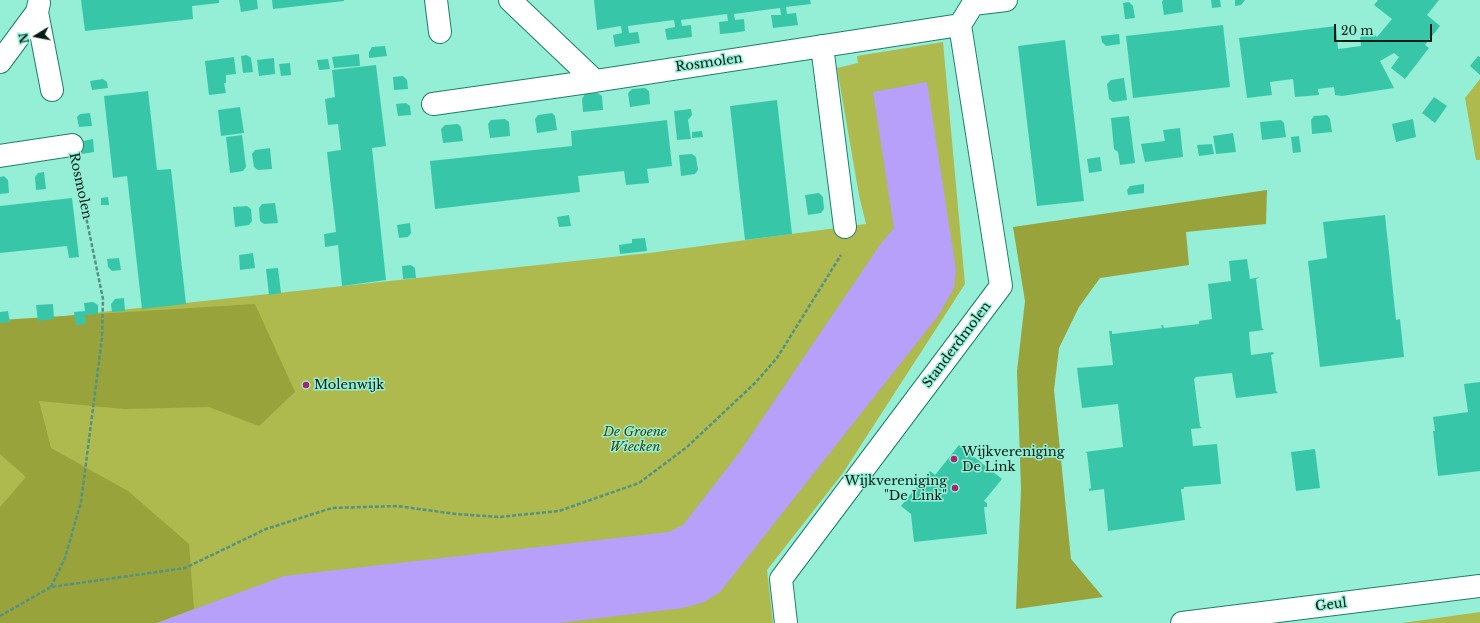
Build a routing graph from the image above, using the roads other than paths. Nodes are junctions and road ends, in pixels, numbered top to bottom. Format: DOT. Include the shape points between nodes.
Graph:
graph roads {
  1 [pos="436,0"];
  2 [pos="510,0"];
  3 [pos="1006,0"];
  4 [pos="38,6"];
  5 [pos="960,25"];
  6 [pos="440,32"];
  7 [pos="822,46"];
  8 [pos="0,62"];
  9 [pos="595,81"];
  10 [pos="52,90"];
  11 [pos="433,104"];
  12 [pos="72,145"];
  13 [pos="0,156"];
  14 [pos="846,228"];
  15 [pos="1480,586"];
  16 [pos="786,623"];
  17 [pos="1182,623"];
  1 -- 6 [label="street"];
  2 -- 9 [label="street"];
  3 -- 5 [label="street" via="973,4"];
  4 -- 8 [label="street"];
  4 -- 10 [label="street"];
  5 -- 7 [label="street, Rosmolen"];
  5 -- 16 [label="street, Standerdmolen" via="1001,286 781,579"];
  7 -- 9 [label="street, Rosmolen"];
  7 -- 14 [label="street"];
  9 -- 11 [label="street, Rosmolen"];
  12 -- 13 [label="street, Rosmolen"];
  15 -- 17 [label="street, Geul"];
}
